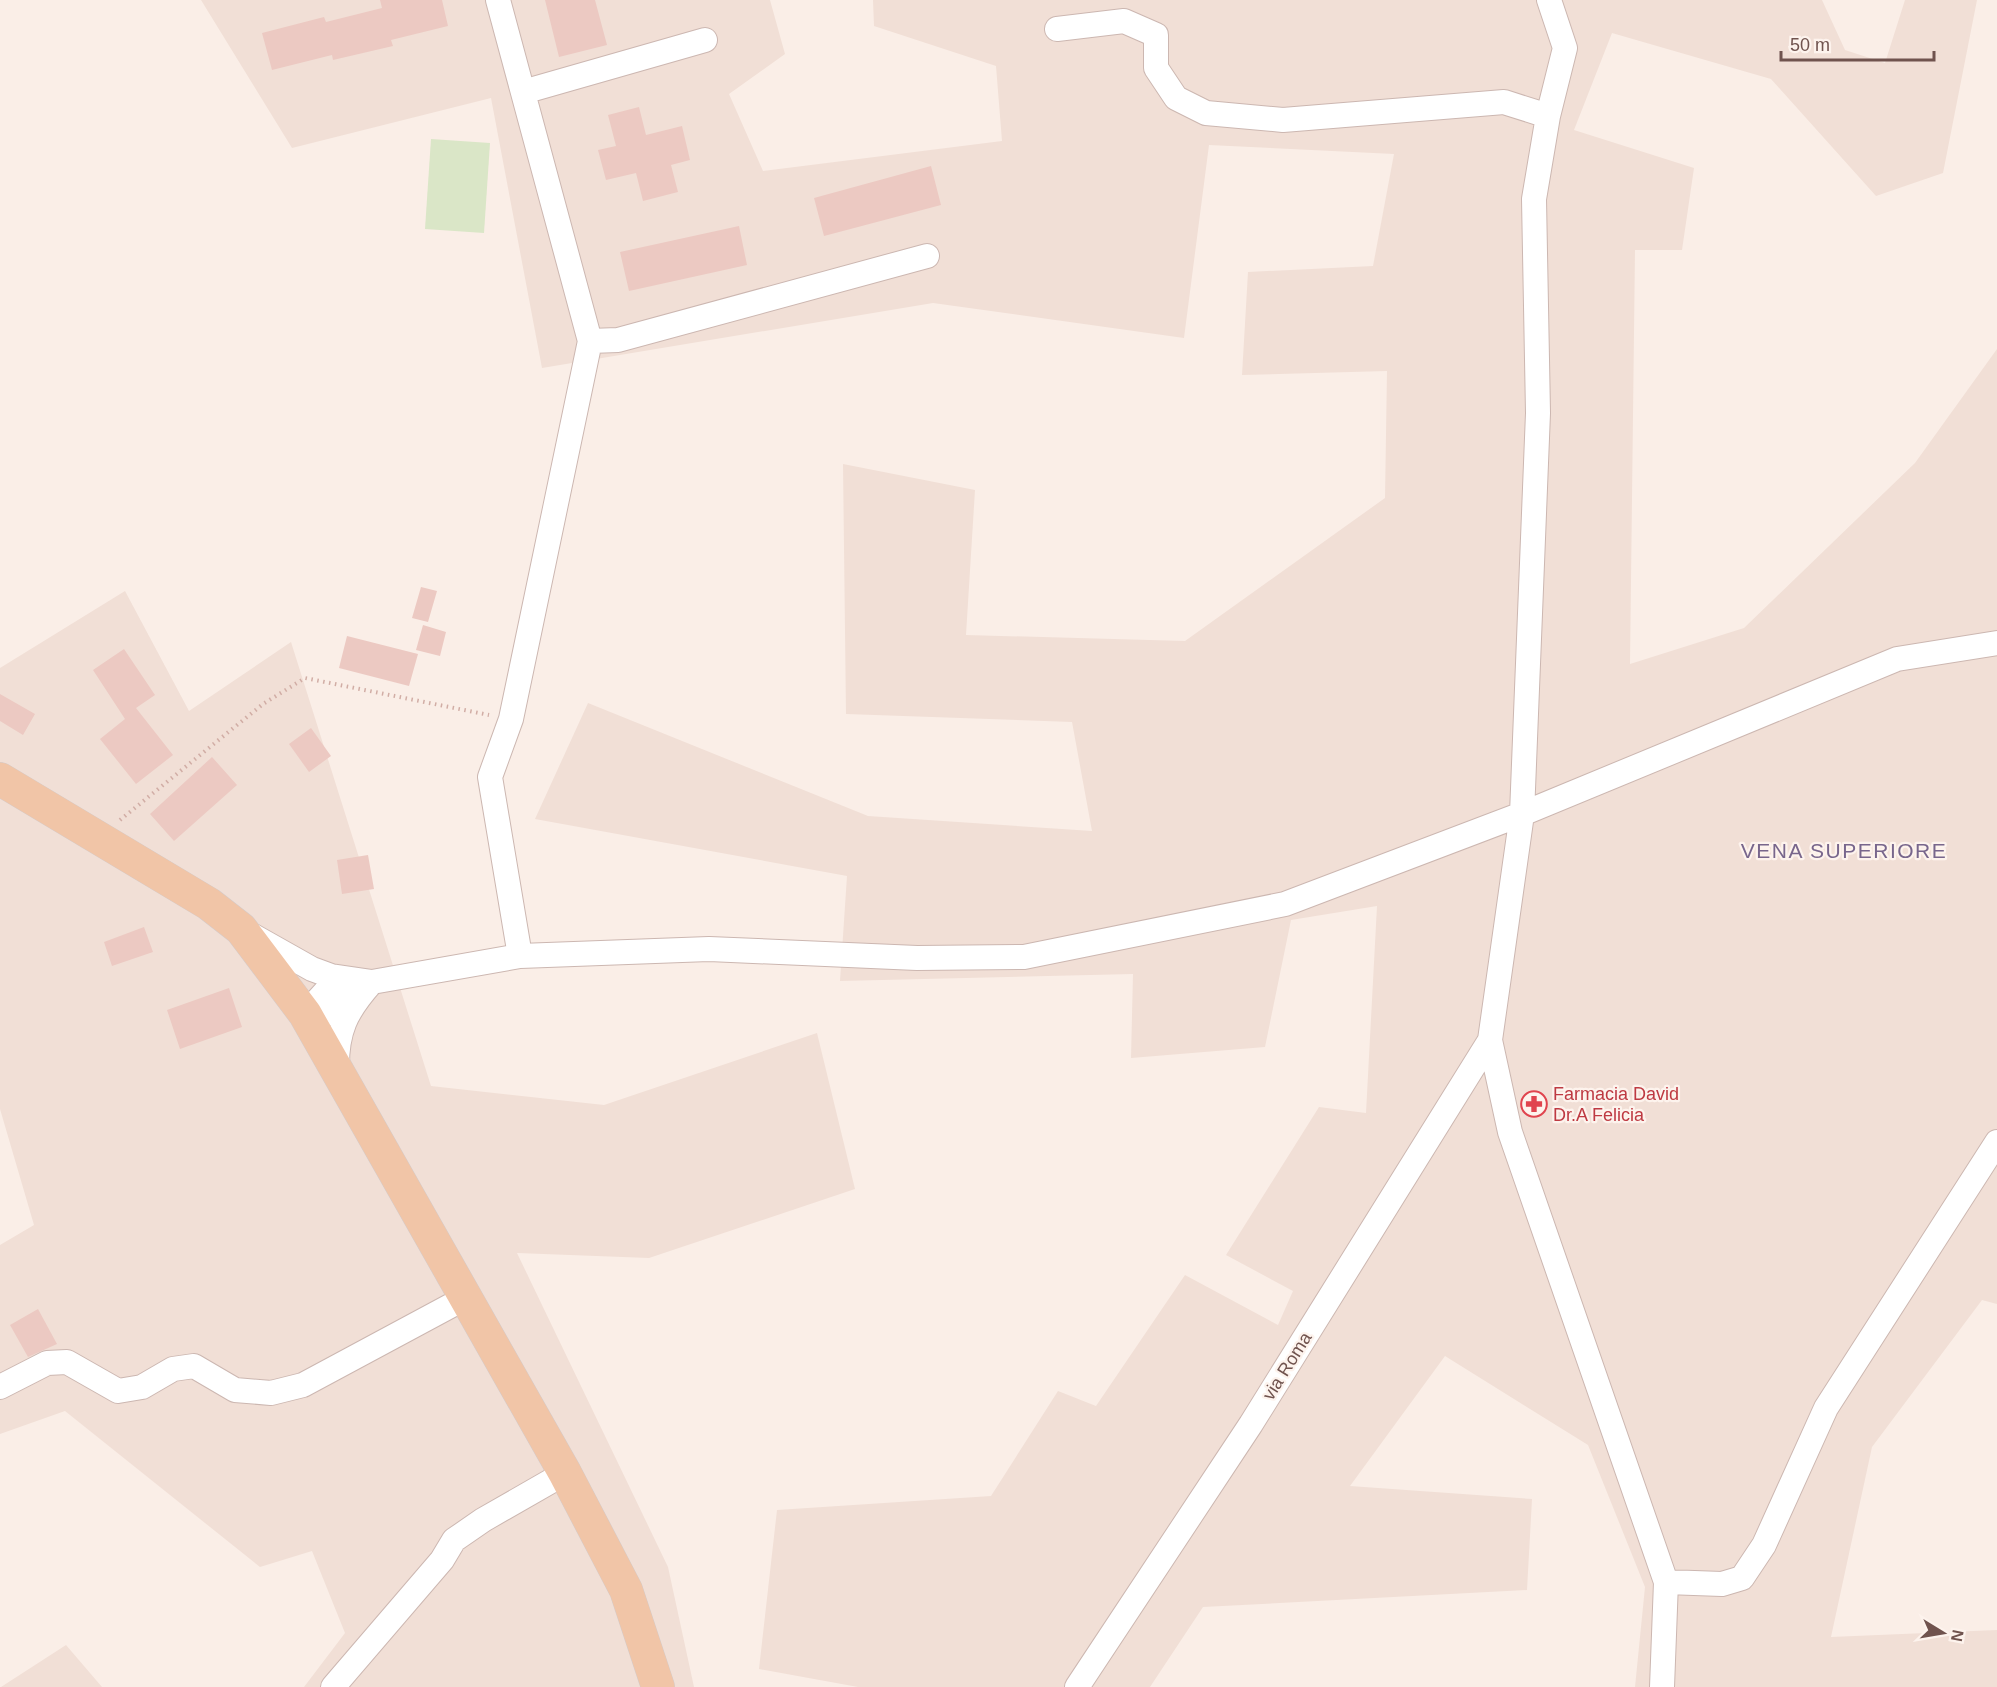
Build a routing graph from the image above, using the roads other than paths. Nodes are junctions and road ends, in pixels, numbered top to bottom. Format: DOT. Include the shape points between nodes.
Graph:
graph roads {
  1 [pos="498,0"];
  2 [pos="1549,0"];
  3 [pos="1057,28"];
  4 [pos="705,40"];
  5 [pos="523,92"];
  6 [pos="1548,117"];
  7 [pos="927,256"];
  8 [pos="590,341"];
  9 [pos="1997,643"];
  10 [pos="0,779"];
  11 [pos="1522,814"];
  12 [pos="241,929"];
  13 [pos="520,956"];
  14 [pos="362,985"];
  15 [pos="305,1014"];
  16 [pos="1490,1041"];
  17 [pos="337,1071"];
  18 [pos="1997,1142"];
  19 [pos="465,1298"];
  20 [pos="0,1387"];
  21 [pos="565,1473"];
  22 [pos="1666,1582"];
  23 [pos="333,1687"];
  24 [pos="658,1687"];
  25 [pos="1077,1687"];
  26 [pos="1662,1687"];
  1 -- 5 [label="street"];
  2 -- 6 [label="street" via="1565,48"];
  3 -- 6 [label="street" via="1124,21 1156,35 1155,68 1176,98 1206,113 1283,120 1504,102"];
  4 -- 5 [label="street"];
  5 -- 8 [label="street"];
  6 -- 11 [label="street" via="1534,199 1538,413"];
  7 -- 8 [label="street" via="618,340"];
  8 -- 13 [label="street" via="511,719 490,777"];
  9 -- 11 [label="street" via="1897,658"];
  10 -- 12 [label="main road" via="209,904"];
  11 -- 13 [label="street" via="1285,904 1024,957 917,958 709,949"];
  11 -- 16 [label="street"];
  12 -- 14 [label="street" via="312,969"];
  12 -- 15 [label="main road"];
  13 -- 14 [label="street"];
  14 -- 15 [label="street" via="339,984 326,991"];
  14 -- 17 [label="street" via="342,1026 336,1048"];
  15 -- 17 [label="main road"];
  16 -- 22 [label="street" via="1510,1132"];
  16 -- 25 [label="street, via Roma" via="1251,1424"];
  17 -- 19 [label="main road"];
  18 -- 22 [label="street" via="1826,1408 1764,1545 1742,1578 1722,1584"];
  19 -- 20 [label="street" via="303,1385 271,1393 235,1390 194,1366 173,1369 142,1387 118,1391 67,1362 47,1363"];
  19 -- 21 [label="main road"];
  21 -- 23 [label="street" via="454,1540 442,1560"];
  21 -- 24 [label="main road" via="626,1590"];
  22 -- 26 [label="street"];
}
